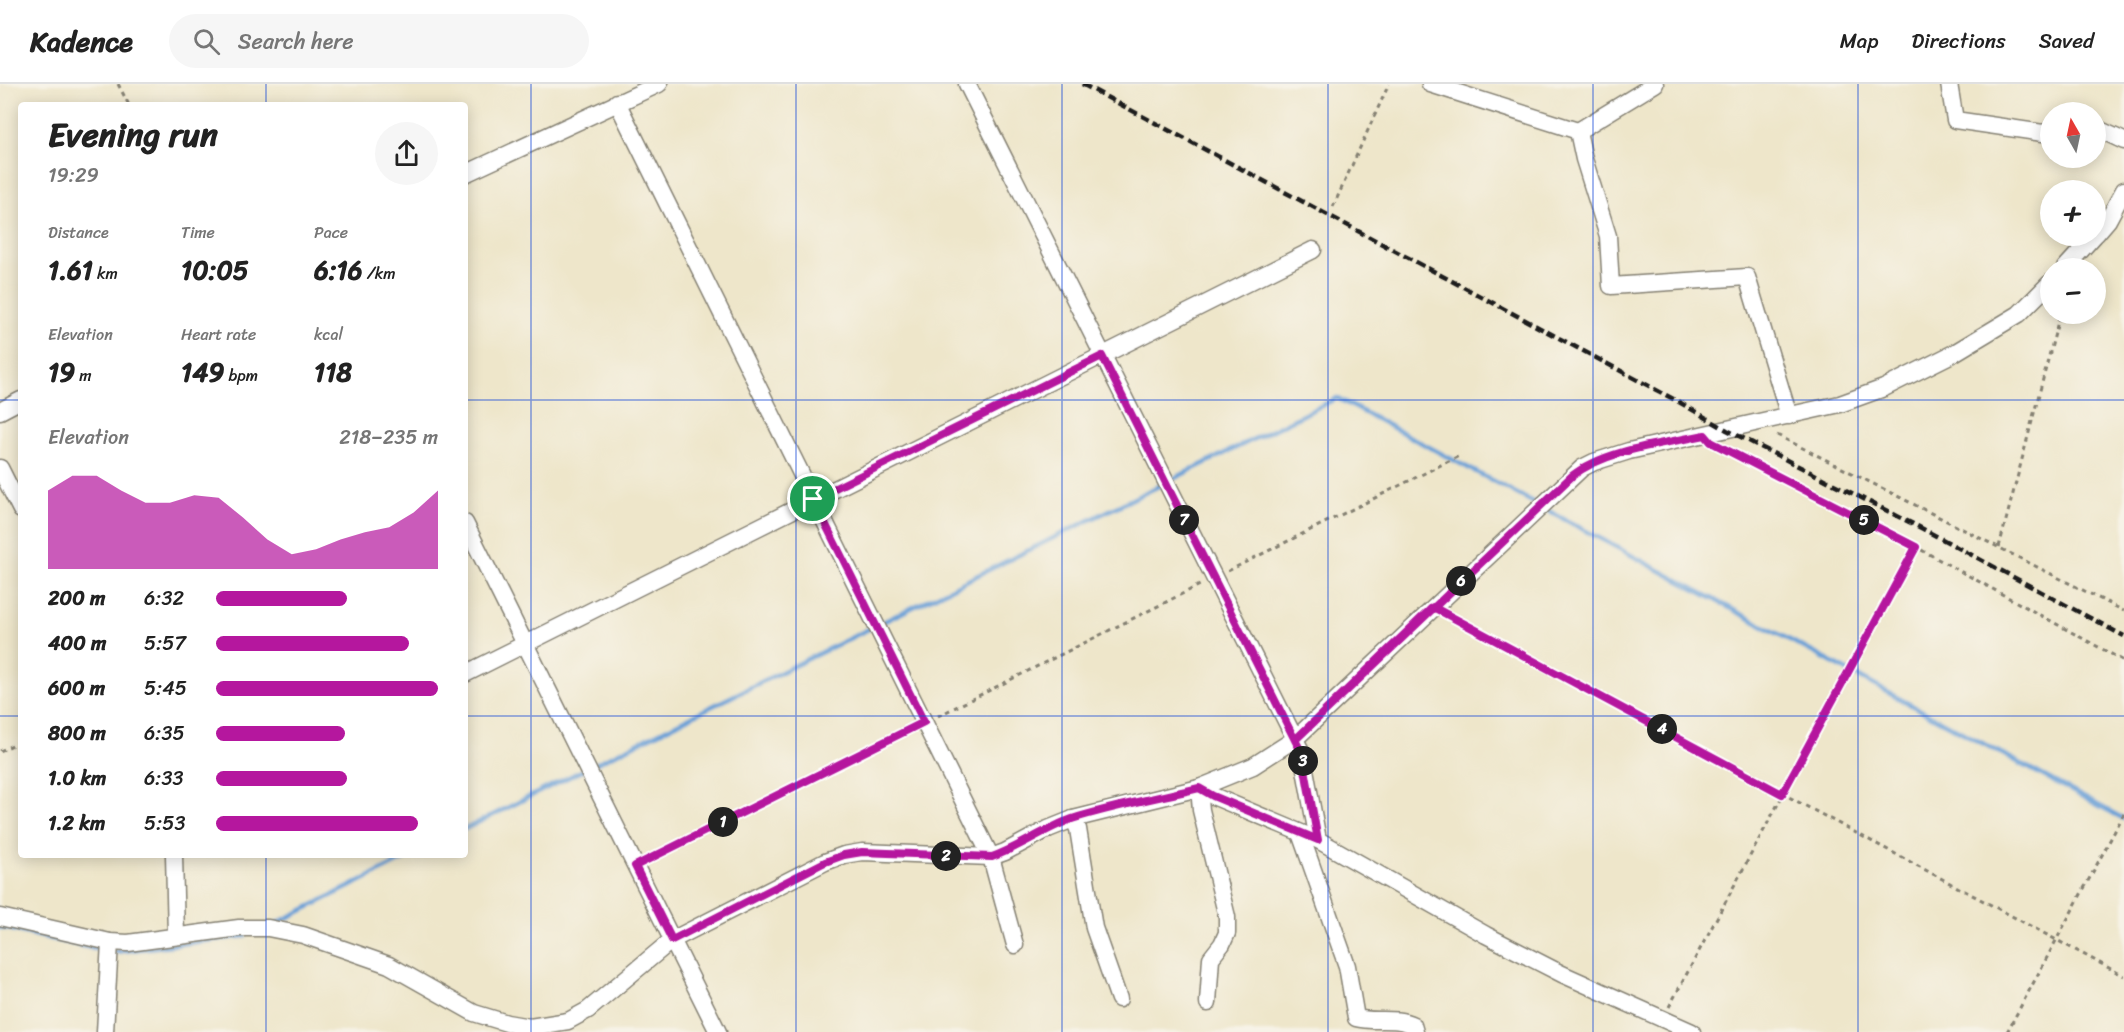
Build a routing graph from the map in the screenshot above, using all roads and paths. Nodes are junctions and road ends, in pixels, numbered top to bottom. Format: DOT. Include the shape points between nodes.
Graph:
graph roads {
  1 [pos="118,84"];
  2 [pos="659,84"];
  3 [pos="968,84"];
  4 [pos="1389,84"];
  5 [pos="1430,84"];
  6 [pos="1655,84"];
  7 [pos="1949,84"];
  8 [pos="127,102"];
  9 [pos="617,102"];
  10 [pos="1578,131"];
  11 [pos="2106,133"];
  12 [pos="2040,134"];
  13 [pos="2124,141"];
  14 [pos="468,173"];
  15 [pos="2124,190"];
  16 [pos="1333,207"];
  17 [pos="2106,222"];
  18 [pos="2085,246"];
  19 [pos="1313,250"];
  20 [pos="2074,258"];
  21 [pos="2040,293"];
  22 [pos="2057,324"];
  23 [pos="1102,356"];
  24 [pos="18,402"];
  25 [pos="0,411"];
  26 [pos="1789,416"];
  27 [pos="1756,424"];
  28 [pos="1709,434"];
  29 [pos="1459,456"];
  30 [pos="0,468"];
  31 [pos="813,499"];
  32 [pos="18,504"];
  33 [pos="468,529"];
  34 [pos="1916,547"];
  35 [pos="1999,547"];
  36 [pos="1214,578"];
  37 [pos="1433,607"];
  38 [pos="2124,611"];
  39 [pos="525,645"];
  40 [pos="2124,661"];
  41 [pos="468,673"];
  42 [pos="924,722"];
  43 [pos="1295,740"];
  44 [pos="18,742"];
  45 [pos="0,751"];
  46 [pos="1199,788"];
  47 [pos="1782,794"];
  48 [pos="2124,814"];
  49 [pos="1073,819"];
  50 [pos="1300,832"];
  51 [pos="1318,840"];
  52 [pos="992,857"];
  53 [pos="174,858"];
  54 [pos="635,866"];
  55 [pos="0,917"];
  56 [pos="176,936"];
  57 [pos="672,940"];
  58 [pos="2056,940"];
  59 [pos="110,942"];
  60 [pos="1015,945"];
  61 [pos="2124,976"];
  62 [pos="1119,999"];
  63 [pos="1208,1003"];
  64 [pos="1662,1019"];
  65 [pos="105,1032"];
  66 [pos="718,1032"];
  67 [pos="1415,1032"];
  68 [pos="1692,1032"];
  69 [pos="2007,1032"];
  1 -- 8 [label="path"];
  2 -- 9 [label="street"];
  3 -- 23 [label="street"];
  4 -- 16 [label="path"];
  5 -- 10 [label="street"];
  6 -- 10 [label="street"];
  7 -- 12 [label="street" via="1955,120"];
  9 -- 14 [label="street"];
  9 -- 31 [label="street"];
  10 -- 26 [label="street" via="1608,236 1611,286 1747,277"];
  11 -- 13 [label="street"];
  15 -- 17 [label="street"];
  18 -- 20 [label="street"];
  19 -- 23 [label="street"];
  21 -- 26 [label="street" via="2019,314 1884,388"];
  22 -- 35 [label="path"];
  23 -- 31 [label="street"];
  23 -- 36 [label="street"];
  24 -- 25 [label="street"];
  26 -- 27 [label="street"];
  27 -- 28 [label="street"];
  27 -- 35 [label="path"];
  28 -- 34 [label="path" via="1711,442"];
  28 -- 37 [label="street" via="1620,454 1582,468"];
  29 -- 36 [label="path"];
  30 -- 32 [label="street"];
  31 -- 39 [label="street"];
  31 -- 42 [label="street"];
  33 -- 39 [label="street"];
  34 -- 40 [label="path"];
  34 -- 47 [label="path"];
  35 -- 38 [label="path"];
  36 -- 42 [label="path"];
  36 -- 43 [label="street"];
  37 -- 43 [label="street"];
  37 -- 47 [label="path"];
  39 -- 41 [label="street"];
  39 -- 54 [label="street"];
  42 -- 52 [label="street"];
  42 -- 54 [label="path"];
  43 -- 46 [label="street" via="1253,766"];
  43 -- 51 [label="street" via="1302,753"];
  44 -- 45 [label="path"];
  46 -- 49 [label="street"];
  46 -- 50 [label="street"];
  46 -- 63 [label="street" via="1227,917 1227,933 1211,958"];
  47 -- 58 [label="path"];
  47 -- 64 [label="path"];
  48 -- 58 [label="path"];
  49 -- 52 [label="street"];
  49 -- 62 [label="street" via="1078,829 1094,928"];
  50 -- 51 [label="street"];
  50 -- 67 [label="street" via="1347,966 1356,1018 1404,1020 1413,1025"];
  51 -- 64 [label="street" via="1486,935"];
  52 -- 57 [label="street" via="862,852 844,855"];
  52 -- 60 [label="street"];
  53 -- 56 [label="street"];
  54 -- 57 [label="street"];
  55 -- 59 [label="street"];
  56 -- 57 [label="street" via="239,928 268,928 303,935 389,965 474,1013 530,1027 568,1021 588,1010"];
  56 -- 59 [label="street"];
  57 -- 66 [label="street"];
  58 -- 61 [label="path"];
  58 -- 69 [label="path"];
  59 -- 65 [label="street"];
  64 -- 68 [label="street"];
}
